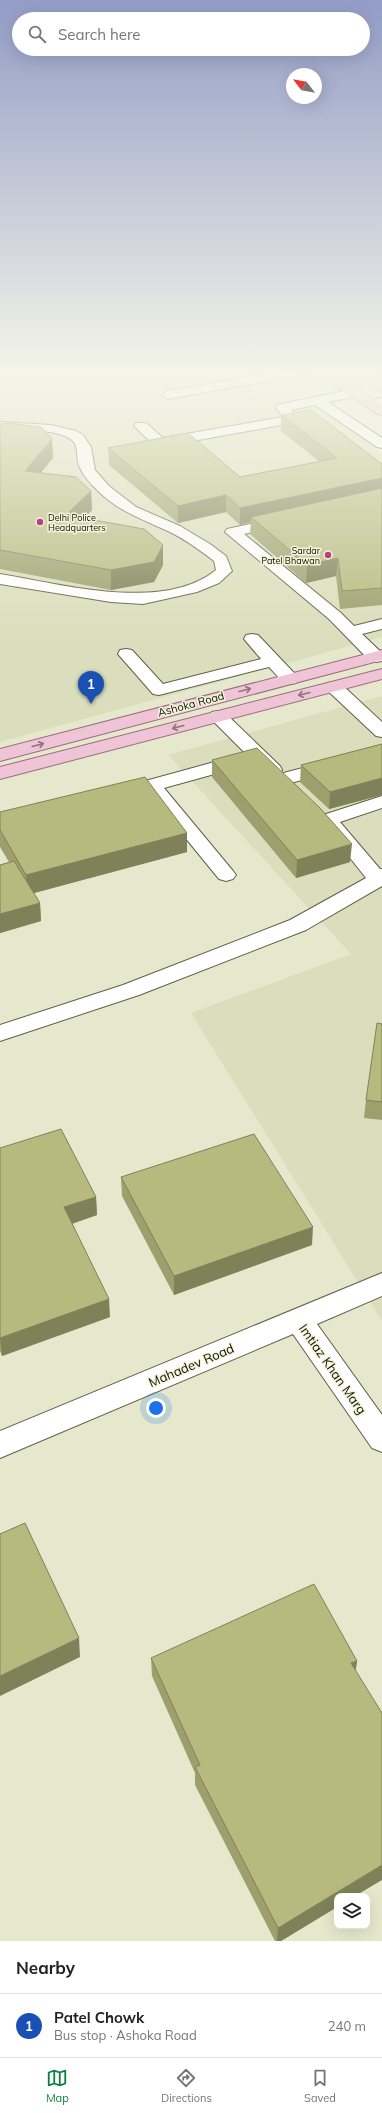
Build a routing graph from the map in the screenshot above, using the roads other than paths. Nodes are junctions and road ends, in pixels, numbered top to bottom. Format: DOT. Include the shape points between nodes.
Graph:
graph roads {
  1 [pos="85,460"];
  2 [pos="292,519"];
  3 [pos="0,578"];
  4 [pos="382,624"];
  5 [pos="351,632"];
  6 [pos="252,639"];
  7 [pos="126,654"];
  8 [pos="379,656"];
  9 [pos="273,661"];
  10 [pos="382,674"];
  11 [pos="290,679"];
  12 [pos="334,687"];
  13 [pos="218,716"];
  14 [pos="382,732"];
  15 [pos="382,753"];
  16 [pos="0,755"];
  17 [pos="259,756"];
  18 [pos="0,773"];
  19 [pos="283,779"];
  20 [pos="152,785"];
  21 [pos="300,794"];
  22 [pos="106,798"];
  23 [pos="382,802"];
  24 [pos="226,875"];
  25 [pos="380,877"];
  26 [pos="0,1032"];
  27 [pos="382,1284"];
  28 [pos="299,1320"];
  29 [pos="382,1439"];
  30 [pos="0,1445"];
  1 -- 3 [label="street" via="86,466 94,479 131,512 195,540 221,559 224,570 213,580 191,589 143,599 111,598"];
  2 -- 5 [label="street" via="232,532"];
  4 -- 5 [label="street"];
  5 -- 8 [label="street"];
  6 -- 9 [label="street"];
  7 -- 9 [label="street" via="159,690"];
  8 -- 11 [label="main road, Ashoka Road"];
  9 -- 11 [label="street"];
  10 -- 12 [label="main road, Ashoka Road"];
  16 -- 11 [label="main road, Ashoka Road, one-way"];
  12 -- 13 [label="main road, Ashoka Road, one-way"];
  12 -- 14 [label="street"];
  13 -- 17 [label="street"];
  13 -- 18 [label="main road, Ashoka Road, one-way"];
  15 -- 19 [label="street"];
  17 -- 19 [label="street"];
  17 -- 20 [label="street"];
  19 -- 21 [label="street"];
  20 -- 22 [label="street"];
  20 -- 24 [label="street"];
  23 -- 25 [label="street" via="322,815"];
  25 -- 26 [label="street" via="298,925 131,990"];
  27 -- 28 [label="street, Mahadev Road"];
  28 -- 29 [label="street, Imtiaz Khan Marg"];
  28 -- 30 [label="street, Mahadev Road"];
}
